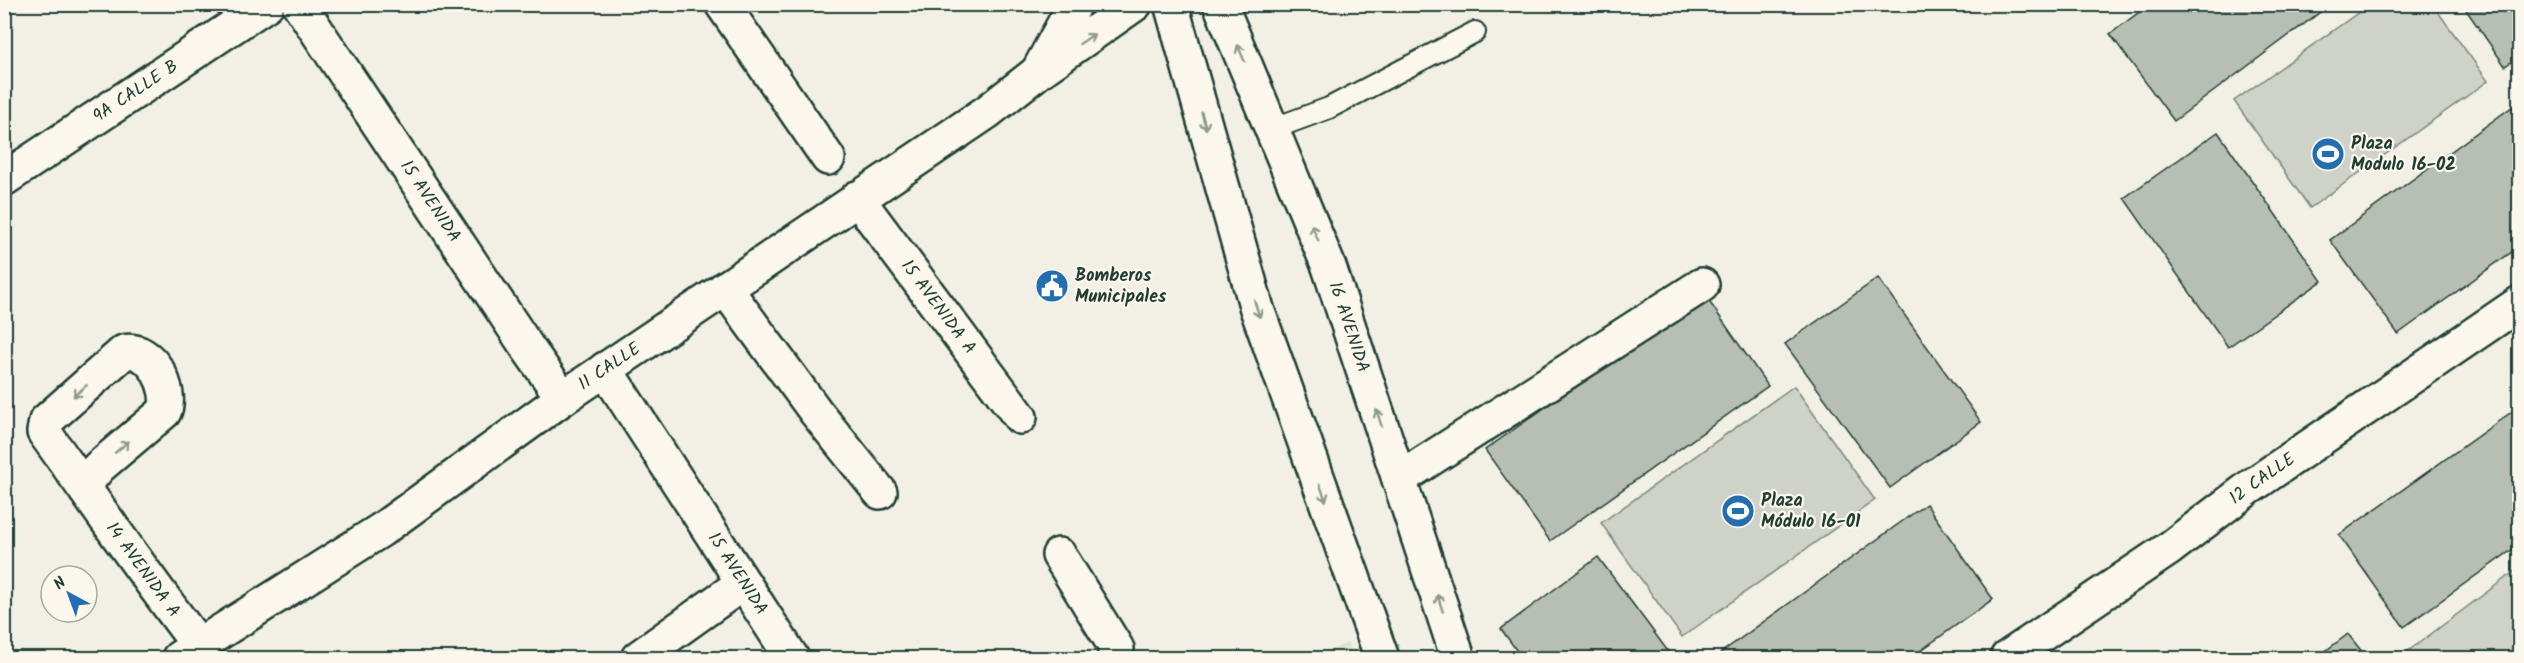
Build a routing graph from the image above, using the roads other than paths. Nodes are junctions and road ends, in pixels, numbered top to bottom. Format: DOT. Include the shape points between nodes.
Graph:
graph roads {
  1 [pos="267,4"];
  2 [pos="299,4"];
  3 [pos="722,4"];
  4 [pos="1075,4"];
  5 [pos="1135,4"];
  6 [pos="1172,4"];
  7 [pos="1220,4"];
  8 [pos="1475,32"];
  9 [pos="1038,72"];
  10 [pos="1272,129"];
  11 [pos="828,158"];
  12 [pos="4,179"];
  13 [pos="857,198"];
  14 [pos="1702,285"];
  15 [pos="725,288"];
  16 [pos="2520,303"];
  17 [pos="605,369"];
  18 [pos="563,398"];
  19 [pos="1020,417"];
  20 [pos="1399,479"];
  21 [pos="86,491"];
  22 [pos="880,492"];
  23 [pos="1059,555"];
  24 [pos="744,583"];
  25 [pos="190,653"];
  26 [pos="1115,654"];
  27 [pos="638,658"];
  28 [pos="792,658"];
  29 [pos="1382,658"];
  30 [pos="1458,658"];
  31 [pos="2007,658"];
  1 -- 12 [label="street, 9A CALLE B"];
  2 -- 18 [label="street, 15 AVENIDA"];
  3 -- 11 [label="street"];
  4 -- 9 [label="street, 11 CALLE"];
  9 -- 5 [label="street, 11 CALLE, one-way"];
  6 -- 29 [label="street, one-way" via="1257,309"];
  10 -- 7 [label="street, 16 AVENIDA, one-way"];
  8 -- 10 [label="lane" via="1329,108"];
  9 -- 13 [label="street, 11 CALLE" via="987,112"];
  20 -- 10 [label="street, 16 AVENIDA, one-way" via="1329,267"];
  13 -- 15 [label="street, 11 CALLE"];
  13 -- 19 [label="street, 15 AVENIDA A"];
  14 -- 20 [label="street"];
  15 -- 17 [label="street, 11 CALLE"];
  15 -- 22 [label="street"];
  16 -- 31 [label="street, 12 CALLE"];
  17 -- 18 [label="street, 11 CALLE"];
  17 -- 24 [label="street, 15 AVENIDA"];
  18 -- 25 [label="street, 11 CALLE" via="381,530"];
  30 -- 20 [label="street, 16 AVENIDA, one-way"];
  21 -- 25 [label="street, 14 AVENIDA A"];
  23 -- 26 [label="street"];
  24 -- 27 [label="street"];
  24 -- 28 [label="street, 15 AVENIDA"];
}
